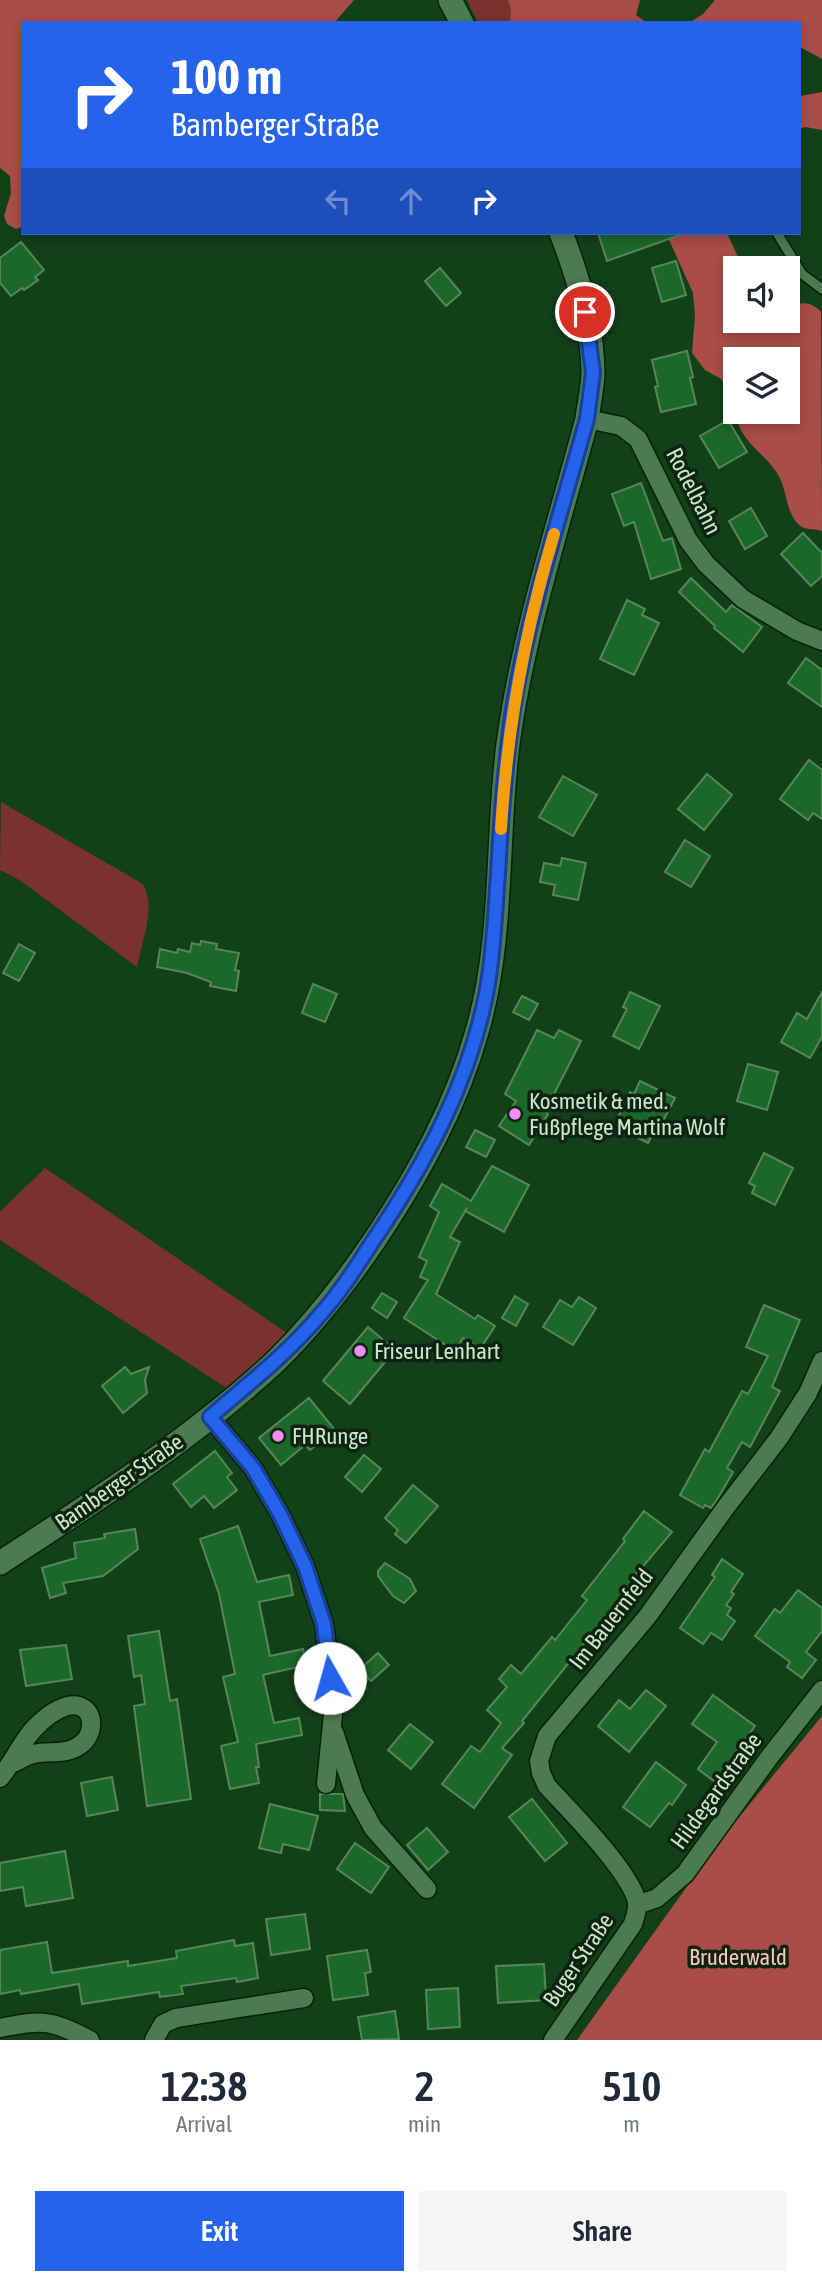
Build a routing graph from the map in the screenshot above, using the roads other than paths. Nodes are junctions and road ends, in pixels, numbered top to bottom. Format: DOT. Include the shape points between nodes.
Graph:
graph roads {
  1 [pos="450,0"];
  2 [pos="461,21"];
  3 [pos="562,235"];
  4 [pos="778,235"];
  5 [pos="822,289"];
  6 [pos="587,419"];
  7 [pos="822,641"];
  8 [pos="822,1361"];
  9 [pos="210,1417"];
  10 [pos="0,1563"];
  11 [pos="822,1690"];
  12 [pos="332,1723"];
  13 [pos="13,1763"];
  14 [pos="0,1778"];
  15 [pos="326,1784"];
  16 [pos="427,1889"];
  17 [pos="638,1905"];
  18 [pos="304,1998"];
  19 [pos="0,2028"];
  20 [pos="90,2040"];
  21 [pos="154,2040"];
  22 [pos="553,2040"];
  1 -- 2 [label="street"];
  3 -- 6 [label="street, Bamberger Straße" via="580,287 591,348"];
  4 -- 5 [label="lane" via="802,274"];
  6 -- 7 [label="street, Rodelbahn" via="621,426 638,439 688,540 734,591 771,617"];
  6 -- 9 [label="street, Bamberger Straße" via="546,562 515,699 487,989 453,1102 401,1200 319,1317"];
  8 -- 17 [label="street, Im Bauernfeld" via="779,1438 647,1617 556,1724 541,1749 539,1761 547,1786 632,1887"];
  9 -- 10 [label="street, Bamberger Straße" via="113,1489"];
  9 -- 12 [label="street" via="253,1468 305,1566 324,1624 334,1704"];
  11 -- 17 [label="street, Hildegardstraße" via="685,1874 657,1898"];
  12 -- 15 [label="street"];
  12 -- 16 [label="street" via="355,1795 373,1828"];
  13 -- 14 [label="street"];
  17 -- 22 [label="street, Buger Straße" via="633,1924"];
  18 -- 21 [label="street" via="176,2018 163,2024"];
  19 -- 20 [label="street" via="47,2022"];
}
